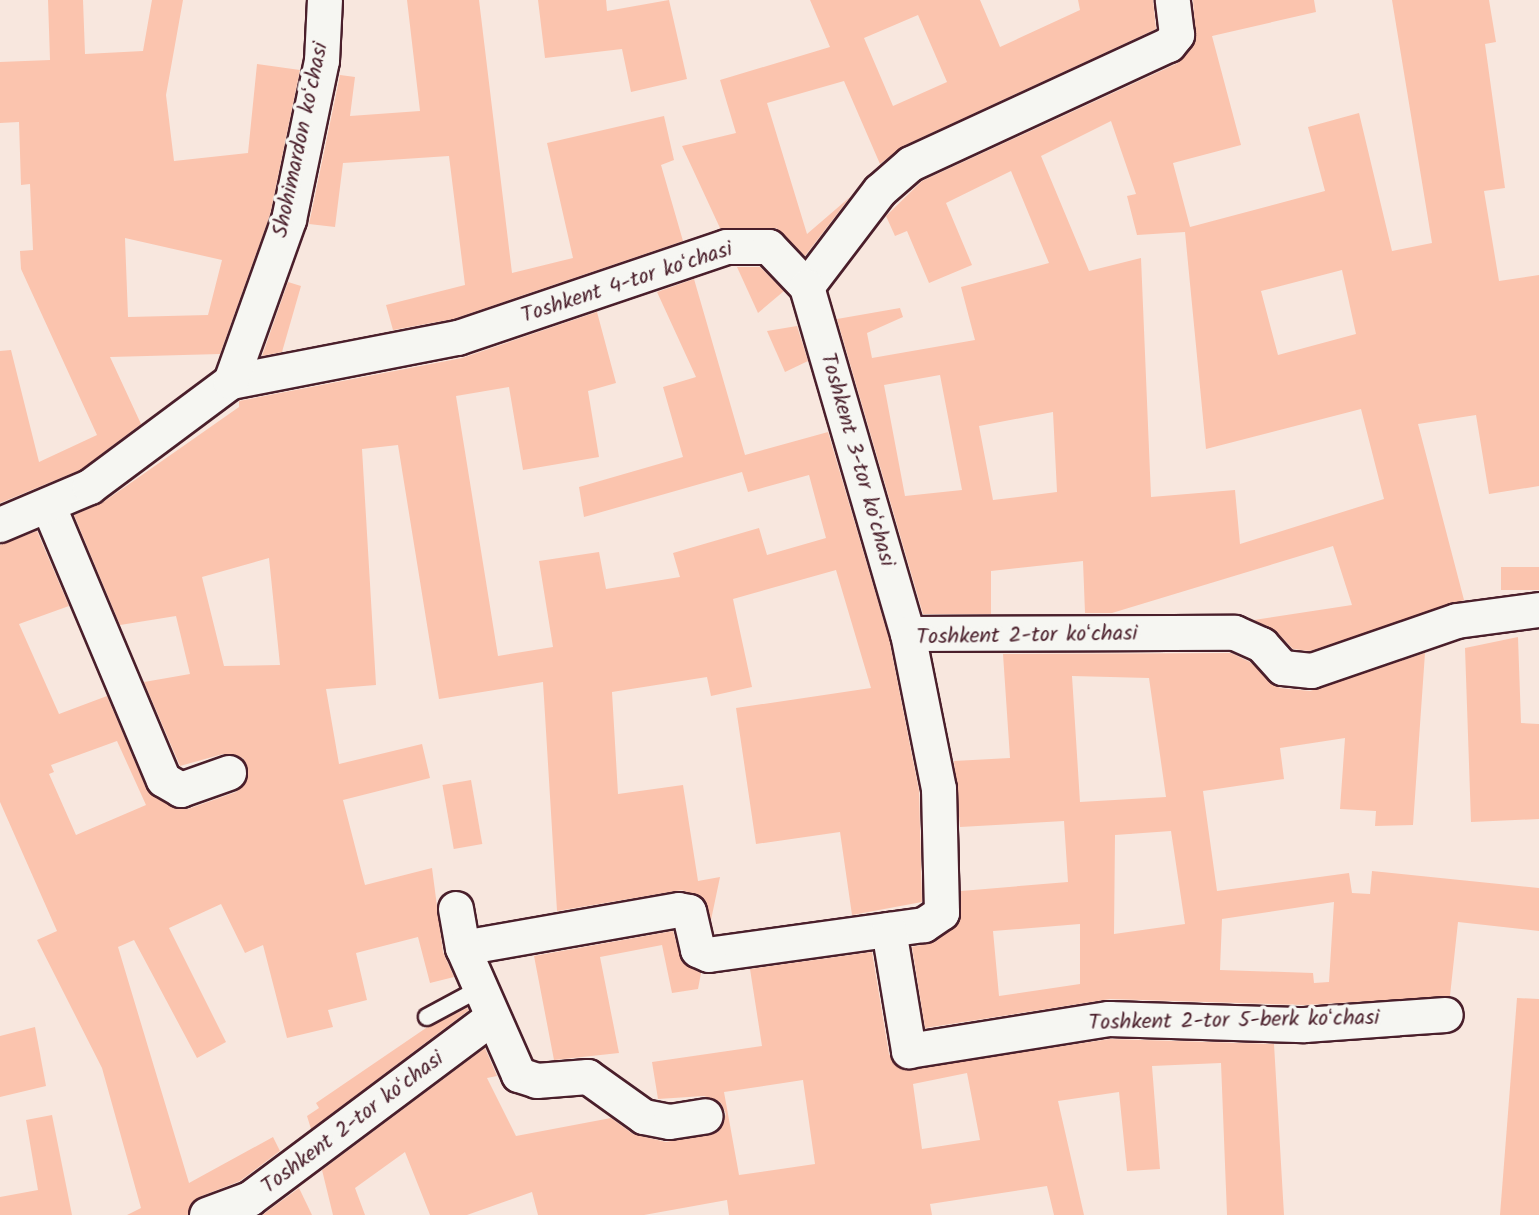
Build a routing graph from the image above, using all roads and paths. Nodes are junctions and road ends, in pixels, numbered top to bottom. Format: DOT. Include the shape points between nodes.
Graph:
graph roads {
  1 [pos="325,0"];
  2 [pos="1173,0"];
  3 [pos="807,287"];
  4 [pos="231,382"];
  5 [pos="49,507"];
  6 [pos="0,525"];
  7 [pos="1539,610"];
  8 [pos="908,634"];
  9 [pos="229,773"];
  10 [pos="456,909"];
  11 [pos="889,930"];
  12 [pos="463,948"];
  13 [pos="486,1003"];
  14 [pos="1446,1015"];
  15 [pos="427,1017"];
  16 [pos="706,1116"];
  17 [pos="207,1215"];
  1 -- 4 [label="street, Shohimardon koʻchasi" via="322,61 289,220"];
  2 -- 3 [label="street" via="1177,35 1169,45 911,164 880,191"];
  3 -- 4 [label="street, Toshkent 4-tor koʻchasi" via="769,247 727,247 458,338"];
  3 -- 8 [label="street, Toshkent 3-tor koʻchasi"];
  4 -- 5 [label="street" via="90,487"];
  5 -- 6 [label="street"];
  5 -- 9 [label="street" via="164,780 181,790"];
  7 -- 8 [label="street, Toshkent 2-tor koʻchasi" via="1457,621 1312,671 1283,668 1262,645 1235,633"];
  8 -- 11 [label="street, Toshkent 2-tor koʻchasi" via="939,789 942,913 936,921"];
  10 -- 12 [label="street"];
  11 -- 12 [label="street, Toshkent 2-tor koʻchasi" via="709,955 698,950 689,912 679,910"];
  11 -- 14 [label="street, Toshkent 2-tor 5-berk koʻchasi" via="909,1051 1109,1019 1305,1025"];
  12 -- 13 [label="street"];
  13 -- 15 [label="lane"];
  13 -- 16 [label="street" via="514,1067 526,1079 588,1077 644,1117 670,1122"];
  13 -- 17 [label="street, Toshkent 2-tor koʻchasi" via="250,1199"];
}
